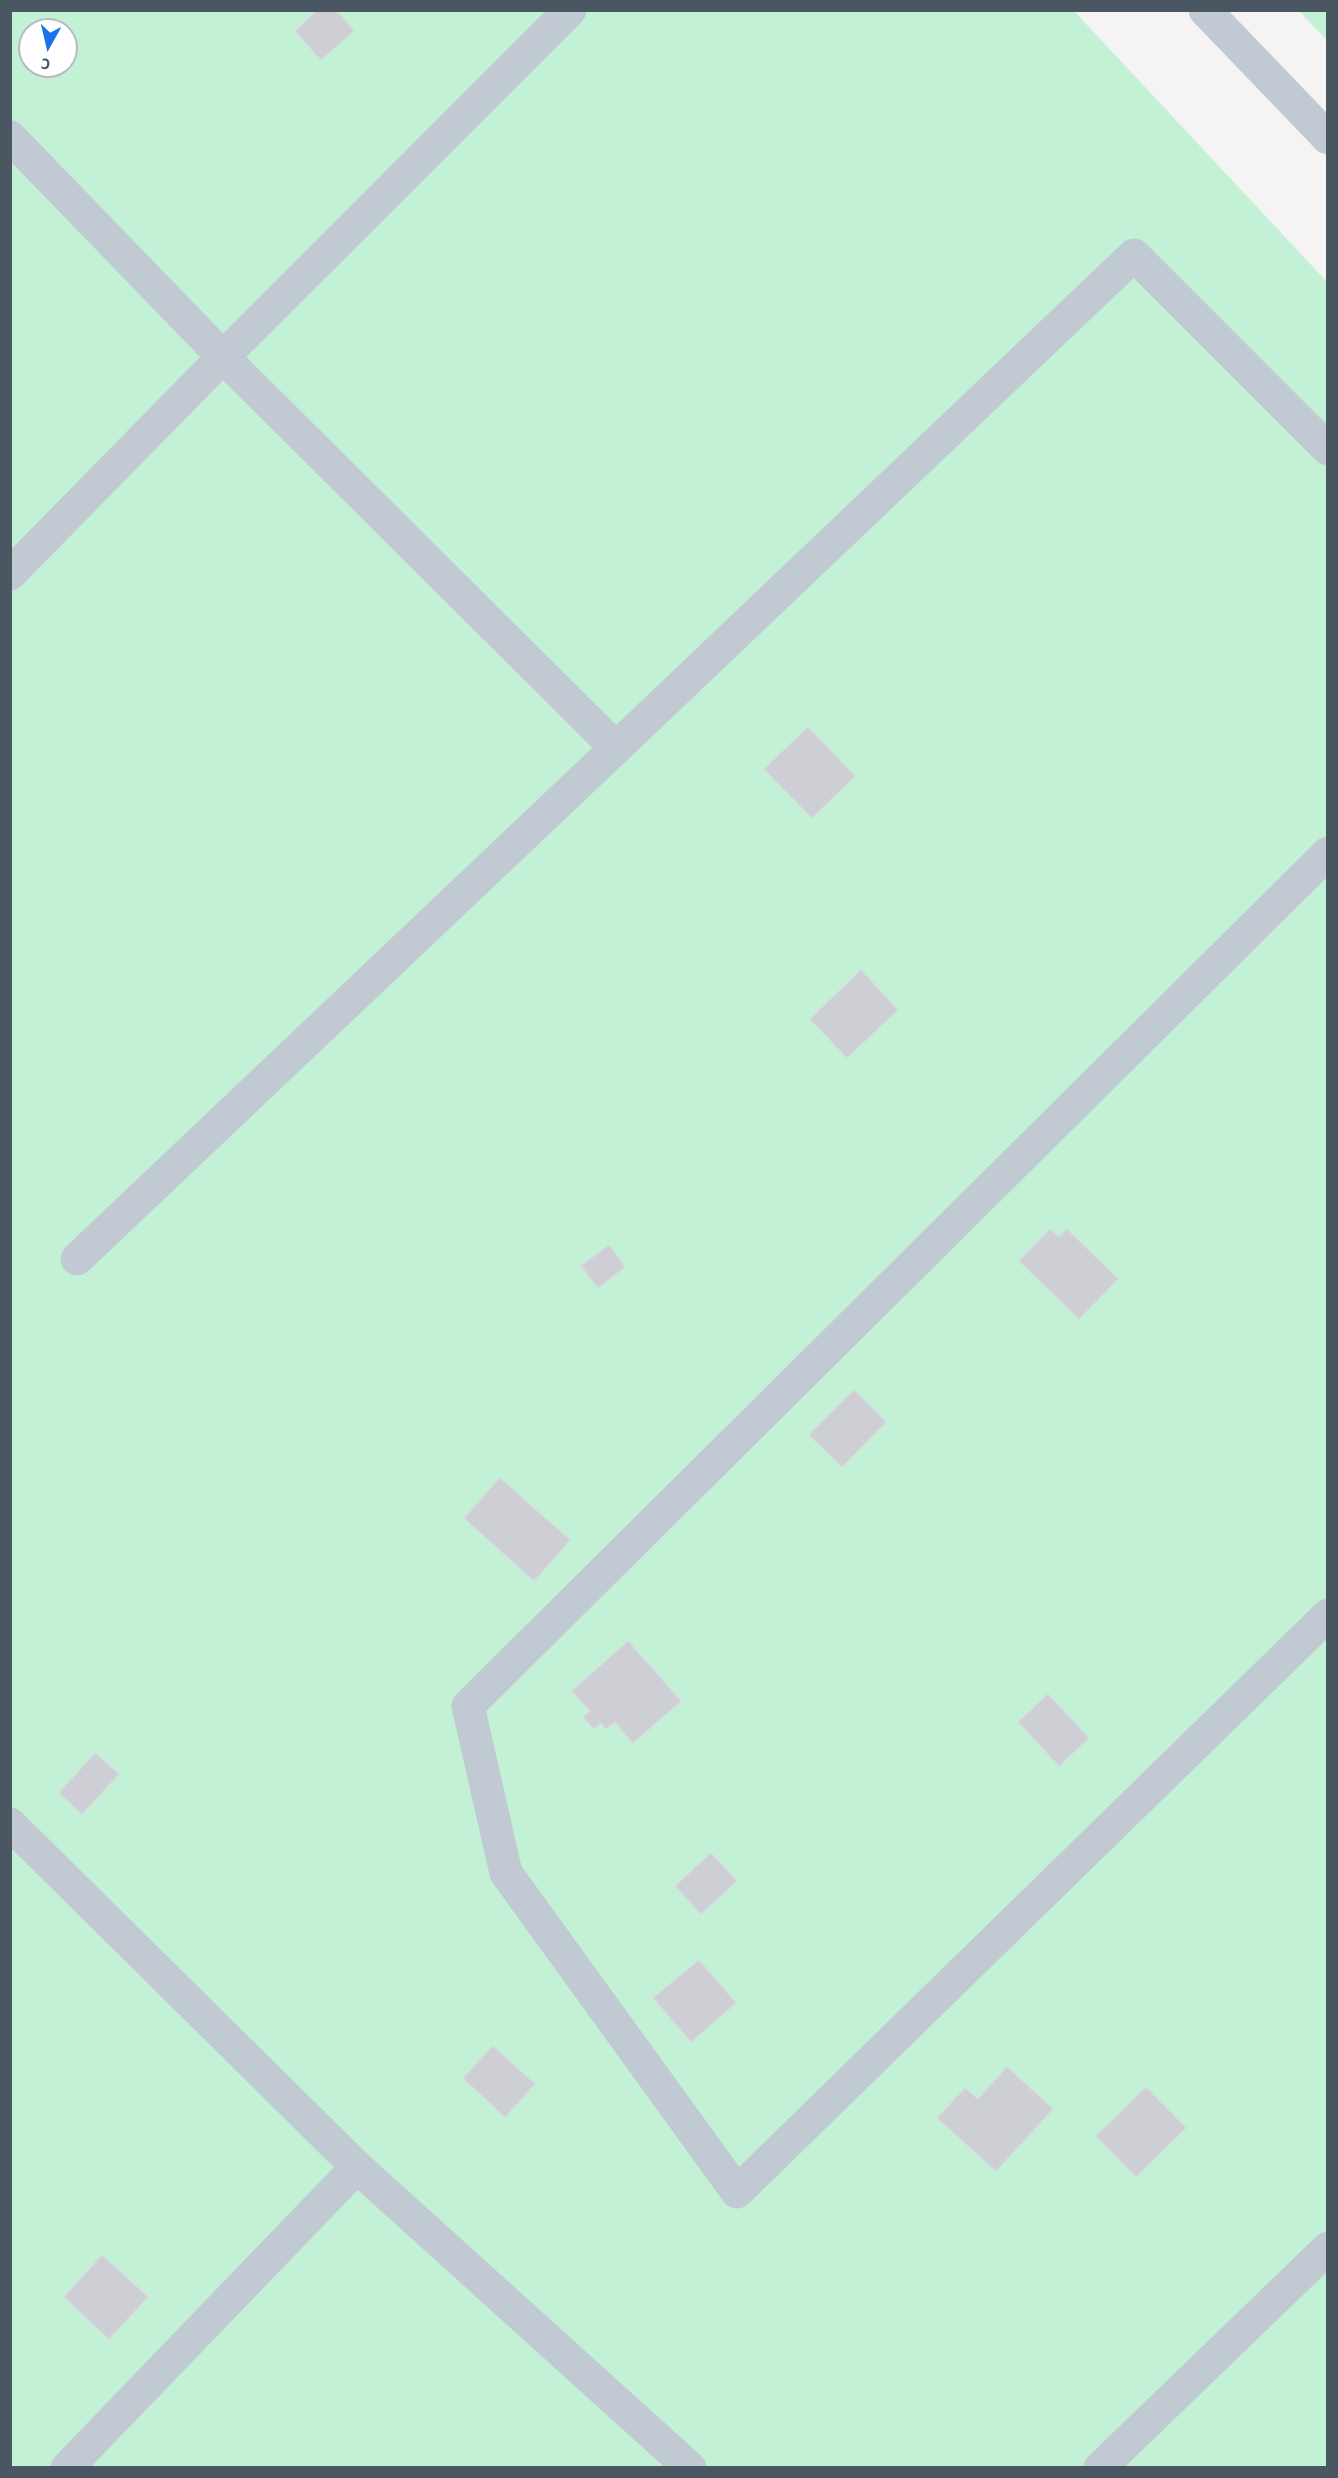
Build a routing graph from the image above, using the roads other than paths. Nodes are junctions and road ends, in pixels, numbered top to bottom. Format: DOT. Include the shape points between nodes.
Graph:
graph roads {
  1 [pos="570,10"];
  2 [pos="1205,10"];
  3 [pos="10,137"];
  4 [pos="1328,138"];
  5 [pos="223,357"];
  6 [pos="1328,449"];
  7 [pos="10,574"];
  8 [pos="616,748"];
  9 [pos="1328,853"];
  10 [pos="77,1259"];
  11 [pos="1328,1615"];
  12 [pos="10,1824"];
  13 [pos="357,2167"];
  14 [pos="1328,2248"];
  15 [pos="67,2468"];
  16 [pos="690,2468"];
  17 [pos="1100,2468"];
  1 -- 5 [label="street"];
  2 -- 4 [label="street"];
  3 -- 5 [label="street"];
  5 -- 7 [label="street"];
  5 -- 8 [label="street"];
  6 -- 8 [label="street" via="1134,255"];
  8 -- 10 [label="street"];
  9 -- 11 [label="street" via="468,1707 506,1873 737,2192"];
  12 -- 13 [label="street"];
  13 -- 15 [label="street"];
  13 -- 16 [label="street"];
  14 -- 17 [label="street"];
}
